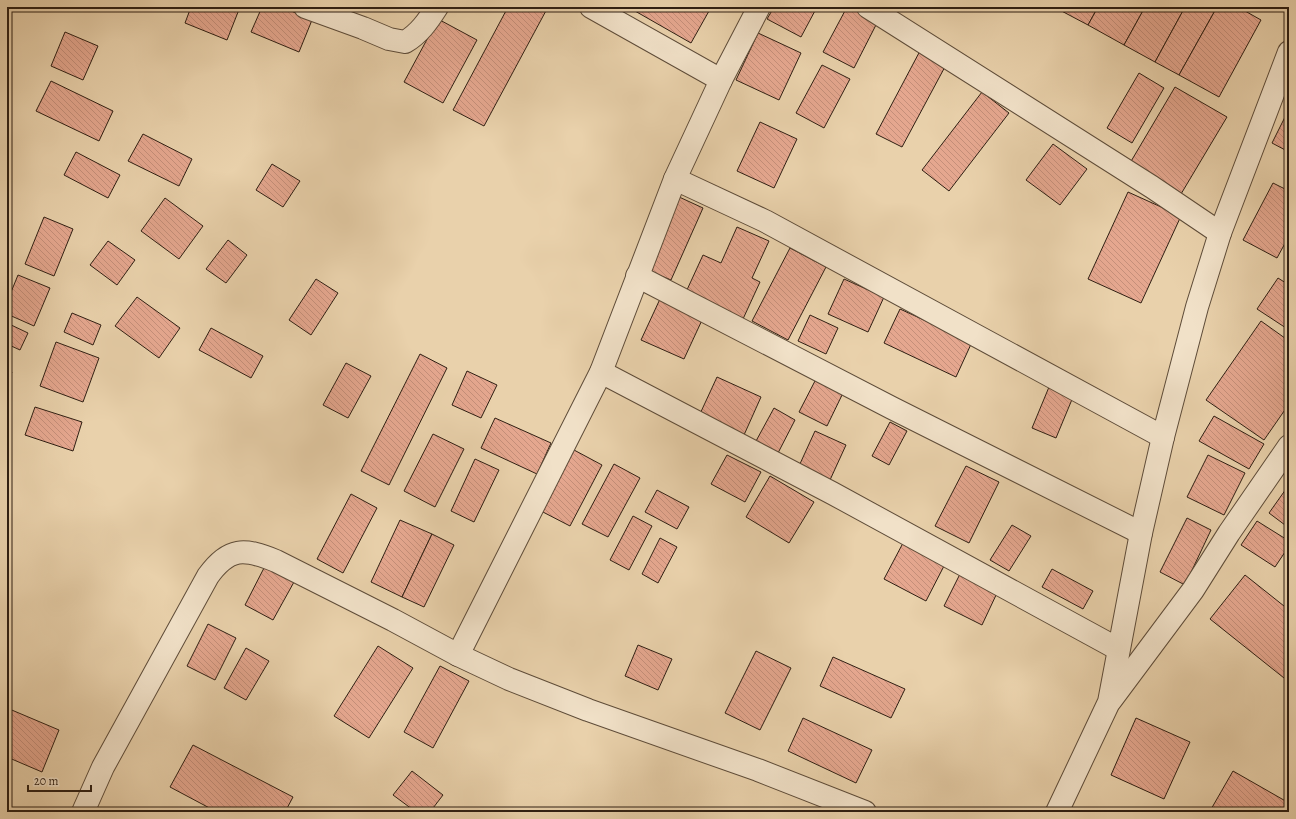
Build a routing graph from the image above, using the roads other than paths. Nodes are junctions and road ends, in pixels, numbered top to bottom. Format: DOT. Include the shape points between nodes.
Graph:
graph roads {
  1 [pos="305,7"];
  2 [pos="437,7"];
  3 [pos="591,7"];
  4 [pos="759,7"];
  5 [pos="868,7"];
  6 [pos="1289,52"];
  7 [pos="721,80"];
  8 [pos="675,179"];
  9 [pos="1220,233"];
  10 [pos="637,276"];
  11 [pos="601,372"];
  12 [pos="1163,437"];
  13 [pos="1289,446"];
  14 [pos="1141,533"];
  15 [pos="1118,649"];
  16 [pos="458,655"];
  17 [pos="1109,702"];
  18 [pos="83,812"];
  19 [pos="865,812"];
  20 [pos="1057,812"];
  1 -- 2 [label="street" via="389,39 405,42 424,27"];
  3 -- 7 [label="street"];
  4 -- 7 [label="street"];
  5 -- 9 [label="street" via="1152,186"];
  6 -- 9 [label="street"];
  7 -- 8 [label="street"];
  8 -- 10 [label="street"];
  8 -- 12 [label="street" via="765,221"];
  9 -- 12 [label="street" via="1197,307"];
  10 -- 11 [label="street"];
  10 -- 14 [label="street"];
  11 -- 15 [label="street" via="832,493"];
  11 -- 16 [label="street"];
  12 -- 14 [label="street"];
  13 -- 17 [label="street" via="1193,590"];
  14 -- 15 [label="street"];
  15 -- 17 [label="street"];
  16 -- 18 [label="street" via="276,561 245,551 230,554 218,562 208,576 103,767"];
  16 -- 19 [label="street" via="509,679 588,710 758,770"];
  17 -- 20 [label="street"];
}
